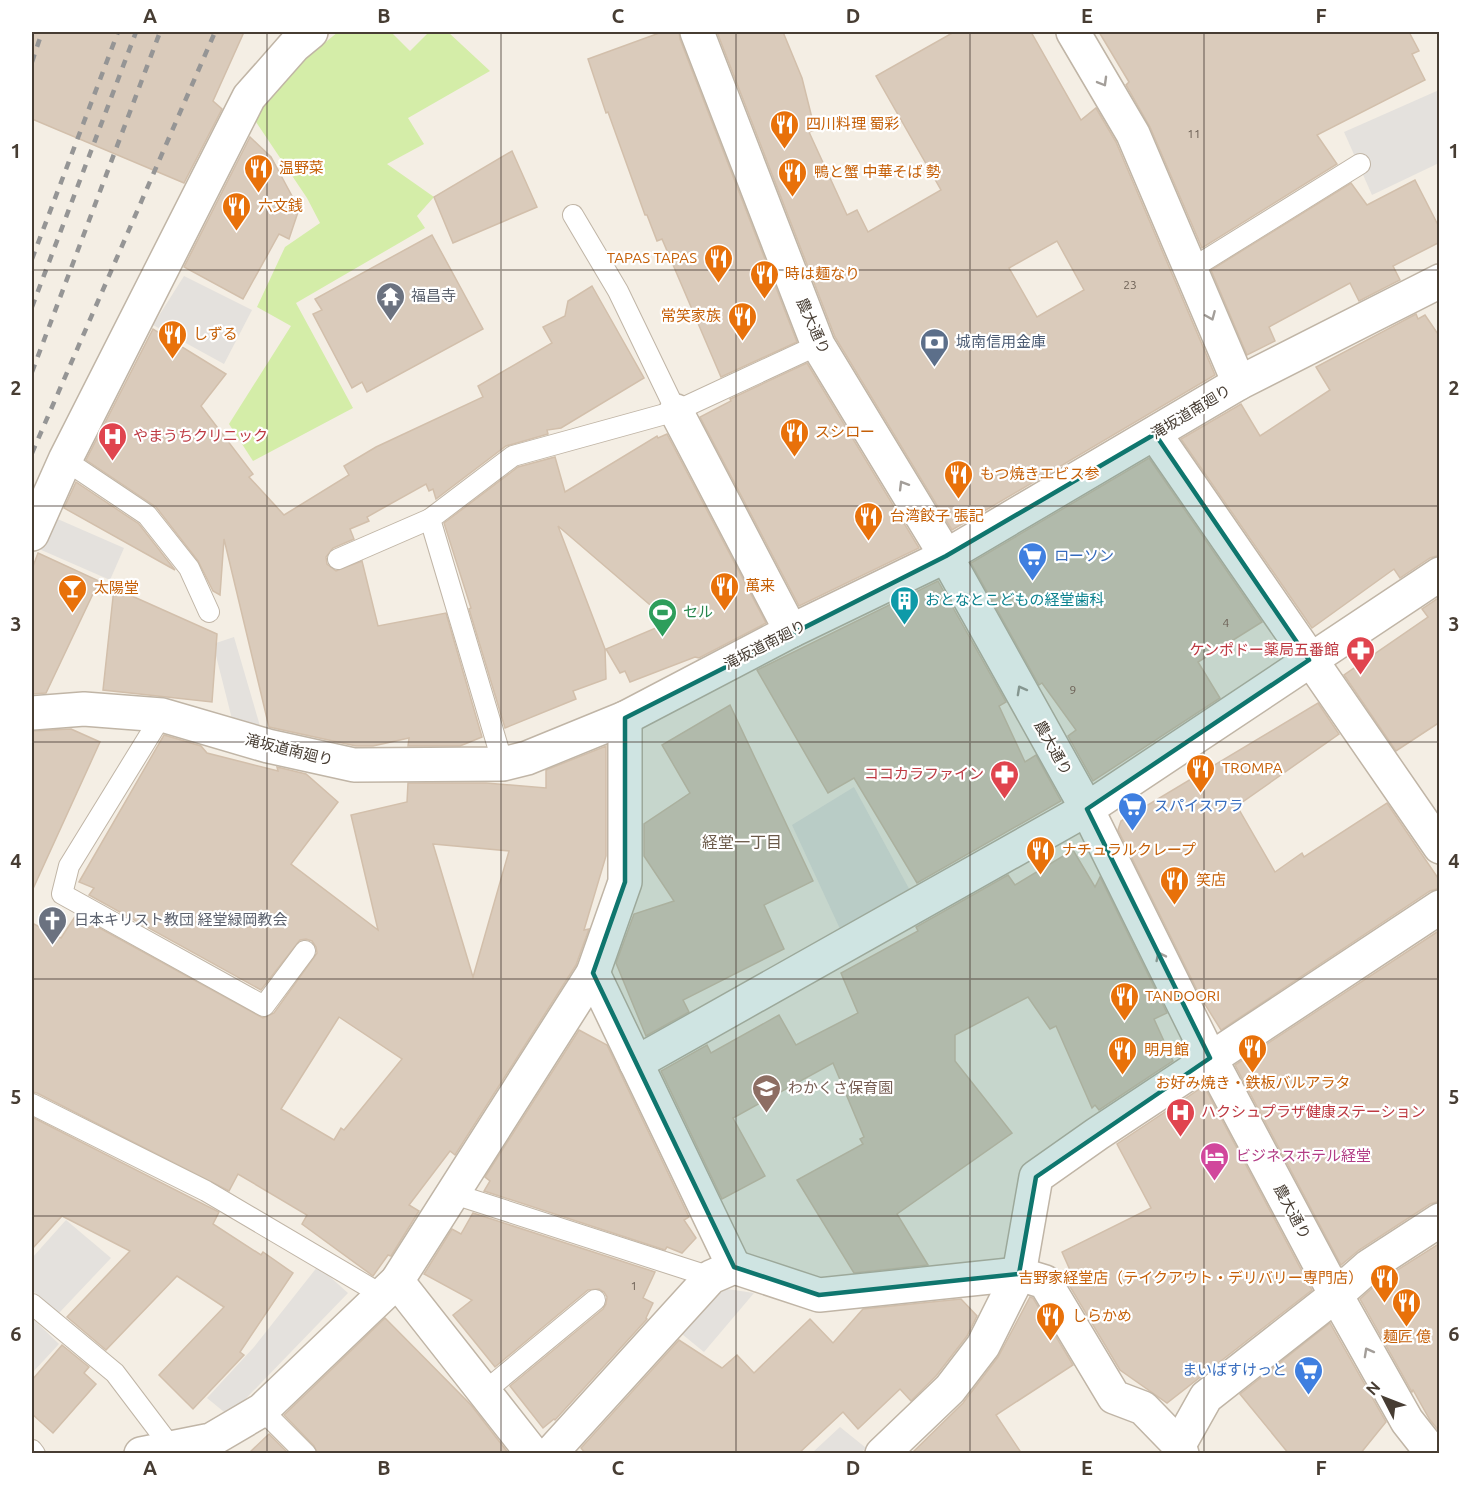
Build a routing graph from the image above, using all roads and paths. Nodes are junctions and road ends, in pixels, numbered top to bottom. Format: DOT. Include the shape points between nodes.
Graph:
graph roads {
  1 [pos="311,32"];
  2 [pos="697,32"];
  3 [pos="1073,32"];
  4 [pos="1360,164"];
  5 [pos="573,215"];
  6 [pos="1191,269"];
  7 [pos="1437,286"];
  8 [pos="818,345"];
  9 [pos="1239,383"];
  10 [pos="676,411"];
  11 [pos="1155,434"];
  12 [pos="65,460"];
  13 [pos="430,519"];
  14 [pos="32,534"];
  15 [pos="946,556"];
  16 [pos="338,559"];
  17 [pos="1440,574"];
  18 [pos="208,612"];
  19 [pos="790,631"];
  20 [pos="1309,660"];
  21 [pos="32,713"];
  22 [pos="162,715"];
  23 [pos="625,718"];
  24 [pos="503,764"];
  25 [pos="1088,809"];
  26 [pos="1440,847"];
  27 [pos="1440,907"];
  28 [pos="305,951"];
  29 [pos="593,973"];
  30 [pos="1210,1058"];
  31 [pos="636,1063"];
  32 [pos="32,1104"];
  33 [pos="454,1194"];
  34 [pos="1440,1220"];
  35 [pos="722,1272"];
  36 [pos="1019,1274"];
  37 [pos="390,1288"];
  38 [pos="1336,1295"];
  39 [pos="595,1300"];
  40 [pos="32,1304"];
  41 [pos="484,1392"];
  42 [pos="262,1410"];
  43 [pos="1181,1449"];
  44 [pos="32,1450"];
  45 [pos="156,1450"];
  46 [pos="548,1453"];
  47 [pos="35,1454"];
  48 [pos="306,1454"];
  49 [pos="882,1454"];
  50 [pos="1434,1454"];
  1 -- 12 [label="street" via="249,97"];
  2 -- 8 [label="street, 農大通り"];
  3 -- 6 [label="street, one-way" via="1133,134"];
  4 -- 6 [label="lane"];
  5 -- 10 [label="lane" via="618,291"];
  6 -- 9 [label="street, one-way"];
  7 -- 9 [label="street, 滝坂道南廻り"];
  8 -- 10 [label="lane"];
  15 -- 8 [label="street, 農大通り, one-way"];
  9 -- 11 [label="street, 滝坂道南廻り"];
  10 -- 13 [label="lane" via="513,456"];
  10 -- 19 [label="street"];
  11 -- 15 [label="street, 滝坂道南廻り"];
  11 -- 20 [label="street"];
  12 -- 14 [label="street"];
  12 -- 18 [label="lane" via="147,515 189,568"];
  13 -- 16 [label="lane"];
  13 -- 24 [label="lane"];
  15 -- 19 [label="street, 滝坂道南廻り"];
  25 -- 15 [label="street, 農大通り, one-way"];
  17 -- 20 [label="street"];
  19 -- 23 [label="street, 滝坂道南廻り"];
  20 -- 25 [label="street"];
  20 -- 26 [label="street"];
  21 -- 22 [label="street, 滝坂道南廻り" via="84,709"];
  22 -- 24 [label="street, 滝坂道南廻り" via="268,746 354,765"];
  22 -- 28 [label="lane" via="69,866 62,894 264,1006"];
  23 -- 24 [label="street, 滝坂道南廻り"];
  23 -- 29 [label="street" via="625,882"];
  30 -- 25 [label="street, 農大通り, one-way"];
  25 -- 31 [label="street"];
  27 -- 30 [label="street"];
  29 -- 31 [label="street"];
  29 -- 33 [label="street"];
  30 -- 36 [label="street" via="1036,1177"];
  30 -- 38 [label="street, 農大通り"];
  31 -- 35 [label="street"];
  32 -- 37 [label="lane"];
  33 -- 35 [label="lane"];
  33 -- 37 [label="street"];
  34 -- 38 [label="street" via="1369,1266"];
  35 -- 36 [label="street" via="819,1295"];
  35 -- 46 [label="street"];
  36 -- 43 [label="street" via="1045,1282 1114,1397 1143,1408"];
  36 -- 49 [label="street" via="983,1346 950,1389"];
  37 -- 41 [label="street"];
  37 -- 42 [label="street"];
  38 -- 43 [label="street" via="1206,1397"];
  50 -- 38 [label="street, 農大通り, one-way" via="1407,1421"];
  39 -- 41 [label="lane"];
  40 -- 45 [label="lane" via="115,1374"];
  41 -- 46 [label="street"];
  42 -- 45 [label="street" via="212,1440"];
  42 -- 48 [label="lane"];
  44 -- 47 [label="lane"];
}
